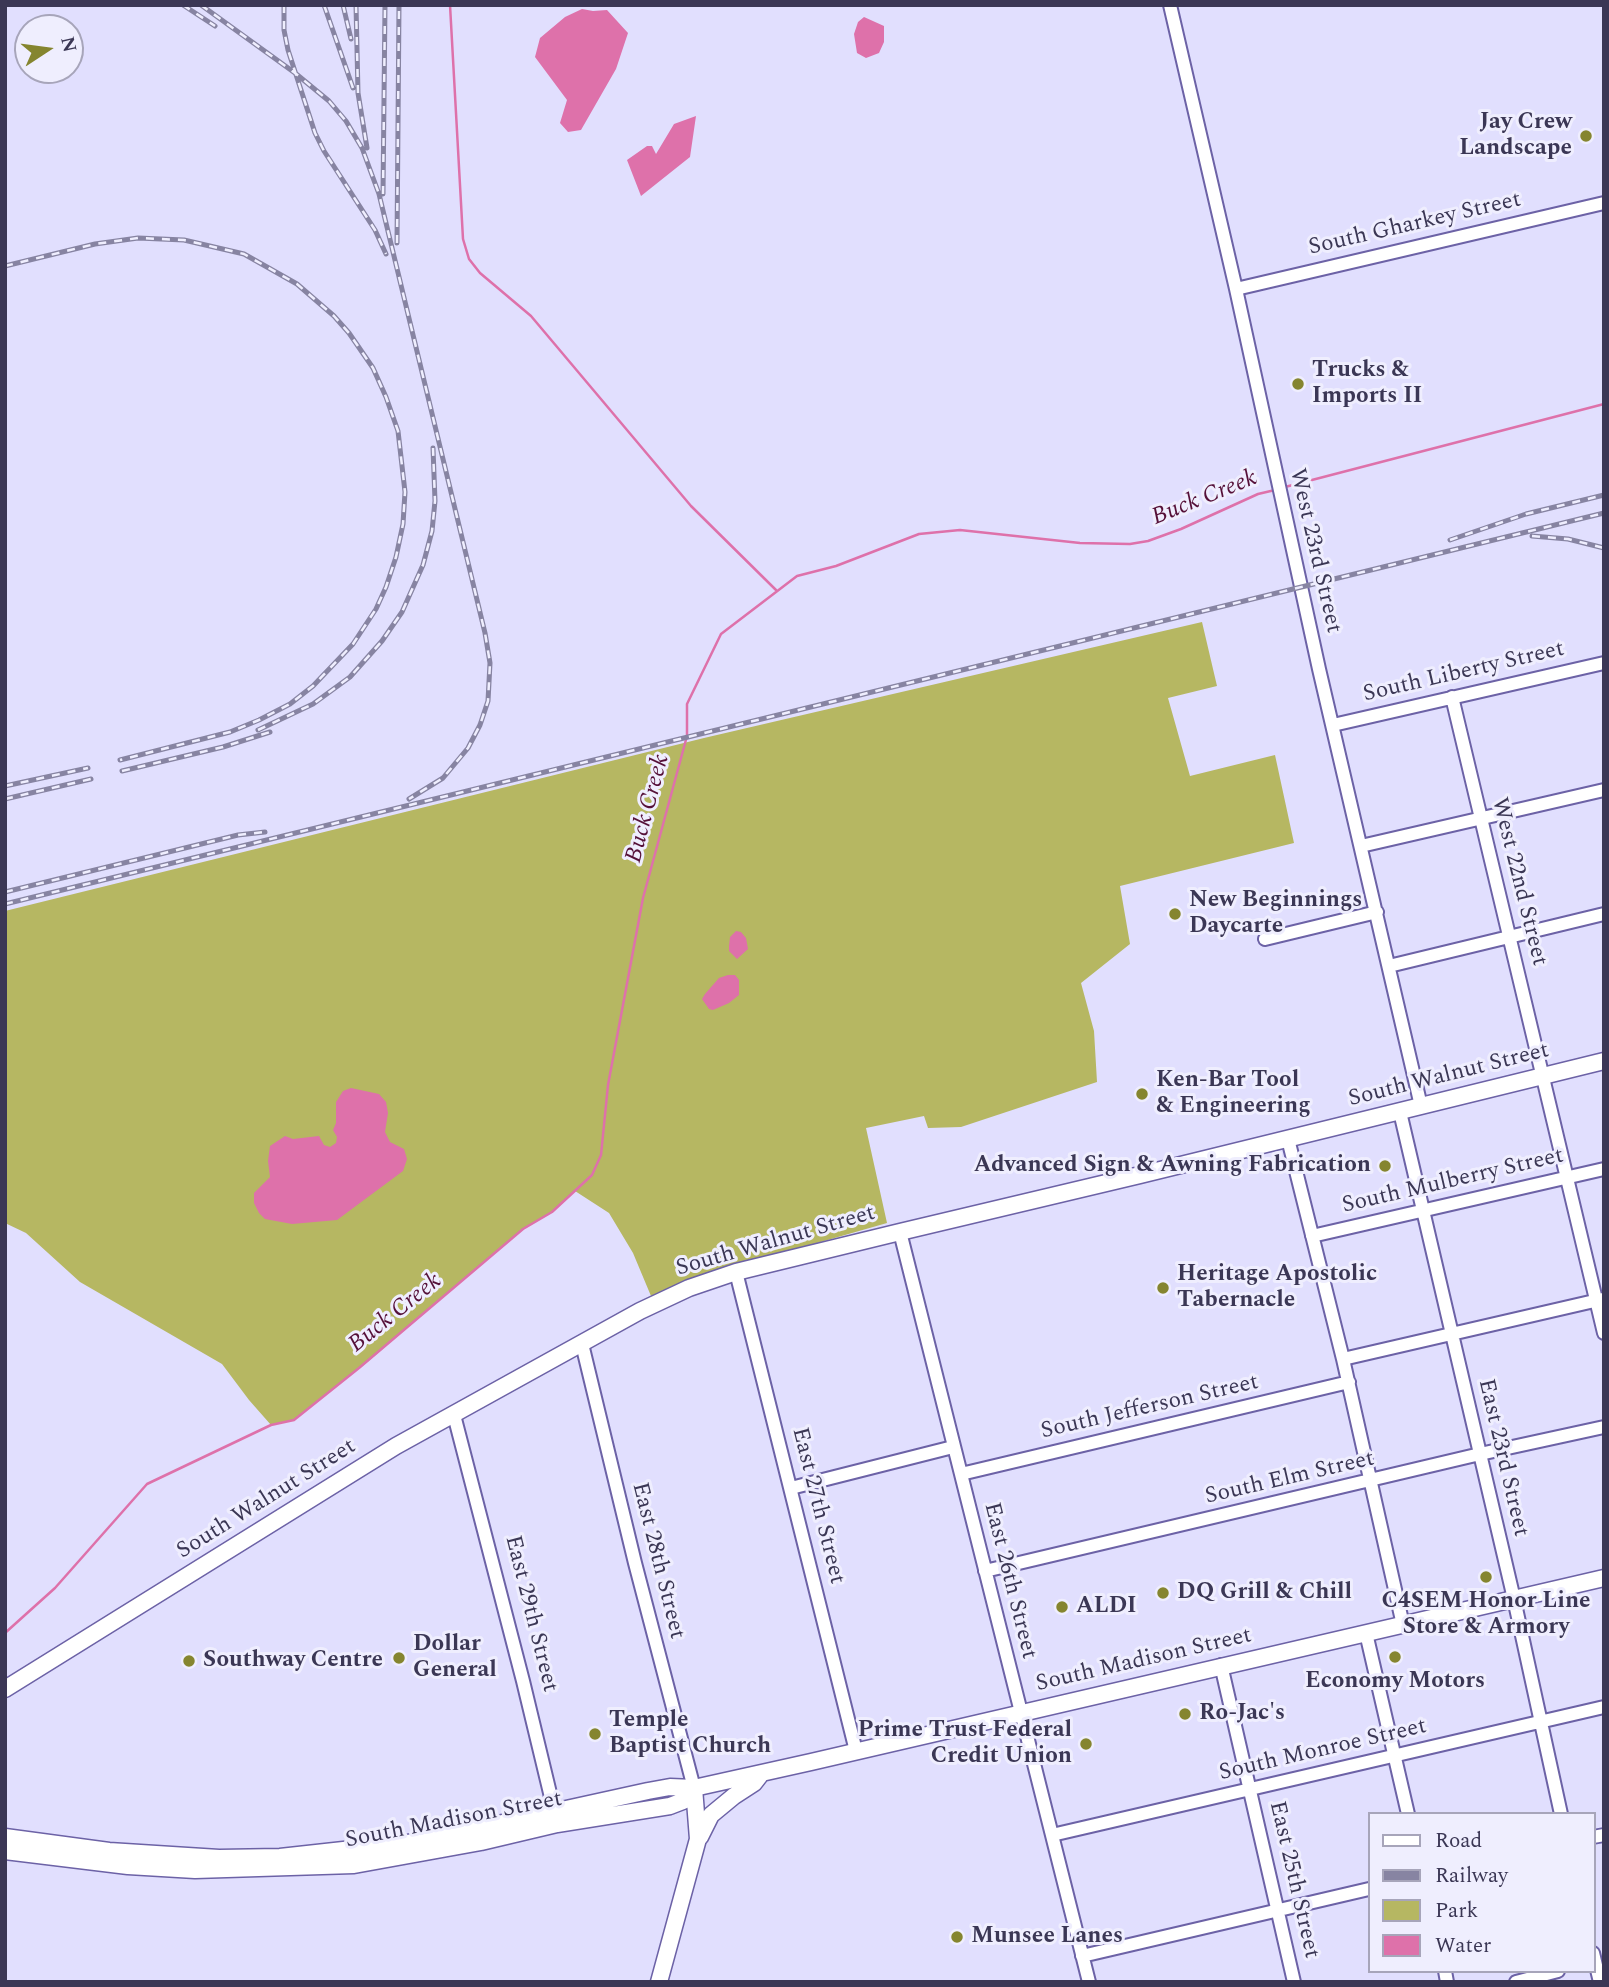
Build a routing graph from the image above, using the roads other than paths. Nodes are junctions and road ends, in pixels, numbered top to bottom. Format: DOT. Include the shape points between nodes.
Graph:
graph roads {
  1 [pos="1170,5"];
  2 [pos="1604,203"];
  3 [pos="1236,289"];
  4 [pos="1603,667"];
  5 [pos="1452,698"];
  6 [pos="1333,725"];
  7 [pos="1604,790"];
  8 [pos="1480,819"];
  9 [pos="1361,846"];
  10 [pos="1377,912"];
  11 [pos="1604,914"];
  12 [pos="1511,937"];
  13 [pos="1265,939"];
  14 [pos="1389,966"];
  15 [pos="1604,1061"];
  16 [pos="1543,1077"];
  17 [pos="1421,1106"];
  18 [pos="1400,1112"];
  19 [pos="1288,1139"];
  20 [pos="1604,1169"];
  21 [pos="1567,1178"];
  22 [pos="1422,1210"];
  23 [pos="900,1232"];
  24 [pos="1312,1236"];
  25 [pos="736,1272"];
  26 [pos="1600,1300"];
  27 [pos="1604,1333"];
  28 [pos="1451,1335"];
  29 [pos="582,1343"];
  30 [pos="1343,1359"];
  31 [pos="1349,1382"];
  32 [pos="454,1415"];
  33 [pos="1604,1427"];
  34 [pos="953,1447"];
  35 [pos="1480,1454"];
  36 [pos="961,1474"];
  37 [pos="1371,1481"];
  38 [pos="791,1488"];
  39 [pos="985,1571"];
  40 [pos="1604,1578"];
  41 [pos="1514,1599"];
  42 [pos="1403,1625"];
  43 [pos="1366,1633"];
  44 [pos="1222,1665"];
  45 [pos="5,1689"];
  46 [pos="1604,1707"];
  47 [pos="1020,1713"];
  48 [pos="1540,1722"];
  49 [pos="856,1751"];
  50 [pos="1394,1756"];
  51 [pos="762,1773"];
  52 [pos="694,1788"];
  53 [pos="1250,1789"];
  54 [pos="1408,1812"];
  55 [pos="1561,1812"];
  56 [pos="556,1819"];
  57 [pos="1052,1835"];
  58 [pos="5,1837"];
  59 [pos="698,1839"];
  60 [pos="5,1851"];
  61 [pos="1368,1889"];
  62 [pos="1278,1909"];
  63 [pos="1082,1956"];
  64 [pos="1596,1959"];
  65 [pos="1550,1973"];
  66 [pos="659,1982"];
  67 [pos="1089,1982"];
  68 [pos="1294,1982"];
  69 [pos="1516,1982"];
  70 [pos="1600,1982"];
  1 -- 3 [label="street, West 23rd Street"];
  2 -- 3 [label="street, South Gharkey Street"];
  3 -- 6 [label="street, West 23rd Street"];
  4 -- 5 [label="street, South Liberty Street"];
  5 -- 6 [label="street, South Liberty Street"];
  5 -- 8 [label="street, West 22nd Street"];
  6 -- 9 [label="street, West 23rd Street"];
  7 -- 8 [label="street"];
  8 -- 9 [label="street"];
  8 -- 12 [label="street, West 22nd Street"];
  9 -- 10 [label="street, West 23rd Street"];
  10 -- 13 [label="street"];
  10 -- 14 [label="street, West 23rd Street"];
  11 -- 12 [label="street"];
  12 -- 14 [label="street"];
  12 -- 16 [label="street, West 22nd Street"];
  14 -- 17 [label="street, West 23rd Street"];
  15 -- 16 [label="main road, South Walnut Street"];
  16 -- 17 [label="main road, South Walnut Street"];
  16 -- 21 [label="street, West 22nd Street"];
  17 -- 18 [label="main road, South Walnut Street"];
  18 -- 19 [label="main road, South Walnut Street"];
  18 -- 22 [label="street, East 23rd Street"];
  19 -- 23 [label="main road, South Walnut Street"];
  19 -- 24 [label="street"];
  20 -- 21 [label="street, South Mulberry Street"];
  21 -- 22 [label="street, South Mulberry Street"];
  21 -- 26 [label="street, West 22nd Street"];
  22 -- 24 [label="street, South Mulberry Street"];
  22 -- 28 [label="street, East 23rd Street"];
  23 -- 25 [label="main road, South Walnut Street"];
  23 -- 34 [label="street, East 26th Street"];
  24 -- 30 [label="street"];
  25 -- 29 [label="main road, South Walnut Street" via="666,1297"];
  25 -- 38 [label="street, East 27th Street"];
  26 -- 27 [label="street, West 22nd Street"];
  26 -- 28 [label="street"];
  28 -- 30 [label="street"];
  28 -- 35 [label="street, East 23rd Street"];
  29 -- 32 [label="main road, South Walnut Street"];
  29 -- 52 [label="street, East 28th Street"];
  30 -- 31 [label="street"];
  31 -- 36 [label="street, South Jefferson Street"];
  31 -- 37 [label="street"];
  32 -- 45 [label="main road, South Walnut Street" via="396,1446"];
  32 -- 56 [label="street, East 29th Street"];
  33 -- 35 [label="street, South Elm Street"];
  34 -- 36 [label="street, East 26th Street"];
  34 -- 38 [label="street"];
  35 -- 37 [label="street, South Elm Street"];
  35 -- 41 [label="street, East 23rd Street"];
  36 -- 39 [label="street, East 26th Street"];
  37 -- 39 [label="street, South Elm Street"];
  37 -- 42 [label="street"];
  38 -- 49 [label="street, East 27th Street"];
  39 -- 47 [label="street, East 26th Street"];
  40 -- 41 [label="main road, South Madison Street"];
  41 -- 42 [label="main road, South Madison Street"];
  41 -- 48 [label="street, East 23rd Street"];
  42 -- 43 [label="main road, South Madison Street"];
  43 -- 44 [label="main road, South Madison Street"];
  43 -- 50 [label="street"];
  44 -- 47 [label="main road, South Madison Street"];
  44 -- 53 [label="street, East 25th Street"];
  46 -- 48 [label="street, South Monroe Street"];
  47 -- 49 [label="main road, South Madison Street"];
  47 -- 57 [label="street, East 26th Street"];
  48 -- 50 [label="street, South Monroe Street"];
  48 -- 55 [label="street, East 23rd Street"];
  49 -- 51 [label="main road, South Madison Street"];
  50 -- 53 [label="street, South Monroe Street"];
  50 -- 54 [label="street"];
  51 -- 52 [label="main road, South Madison Street"];
  51 -- 59 [label="main road" via="711,1815"];
  52 -- 56 [label="main road, South Madison Street" via="670,1787"];
  52 -- 59 [label="main road"];
  53 -- 57 [label="street, South Monroe Street"];
  53 -- 62 [label="street, East 25th Street"];
  56 -- 58 [label="main road, South Madison Street" via="416,1842 280,1857 109,1851"];
  56 -- 60 [label="main road, South Madison Street" via="481,1842 359,1864 195,1870 128,1867"];
  57 -- 63 [label="street, East 26th Street"];
  59 -- 66 [label="main road"];
  61 -- 62 [label="street"];
  62 -- 63 [label="street"];
  62 -- 68 [label="street, East 25th Street"];
  63 -- 67 [label="street, East 26th Street"];
  64 -- 70 [label="street"];
  65 -- 69 [label="street"];
}
